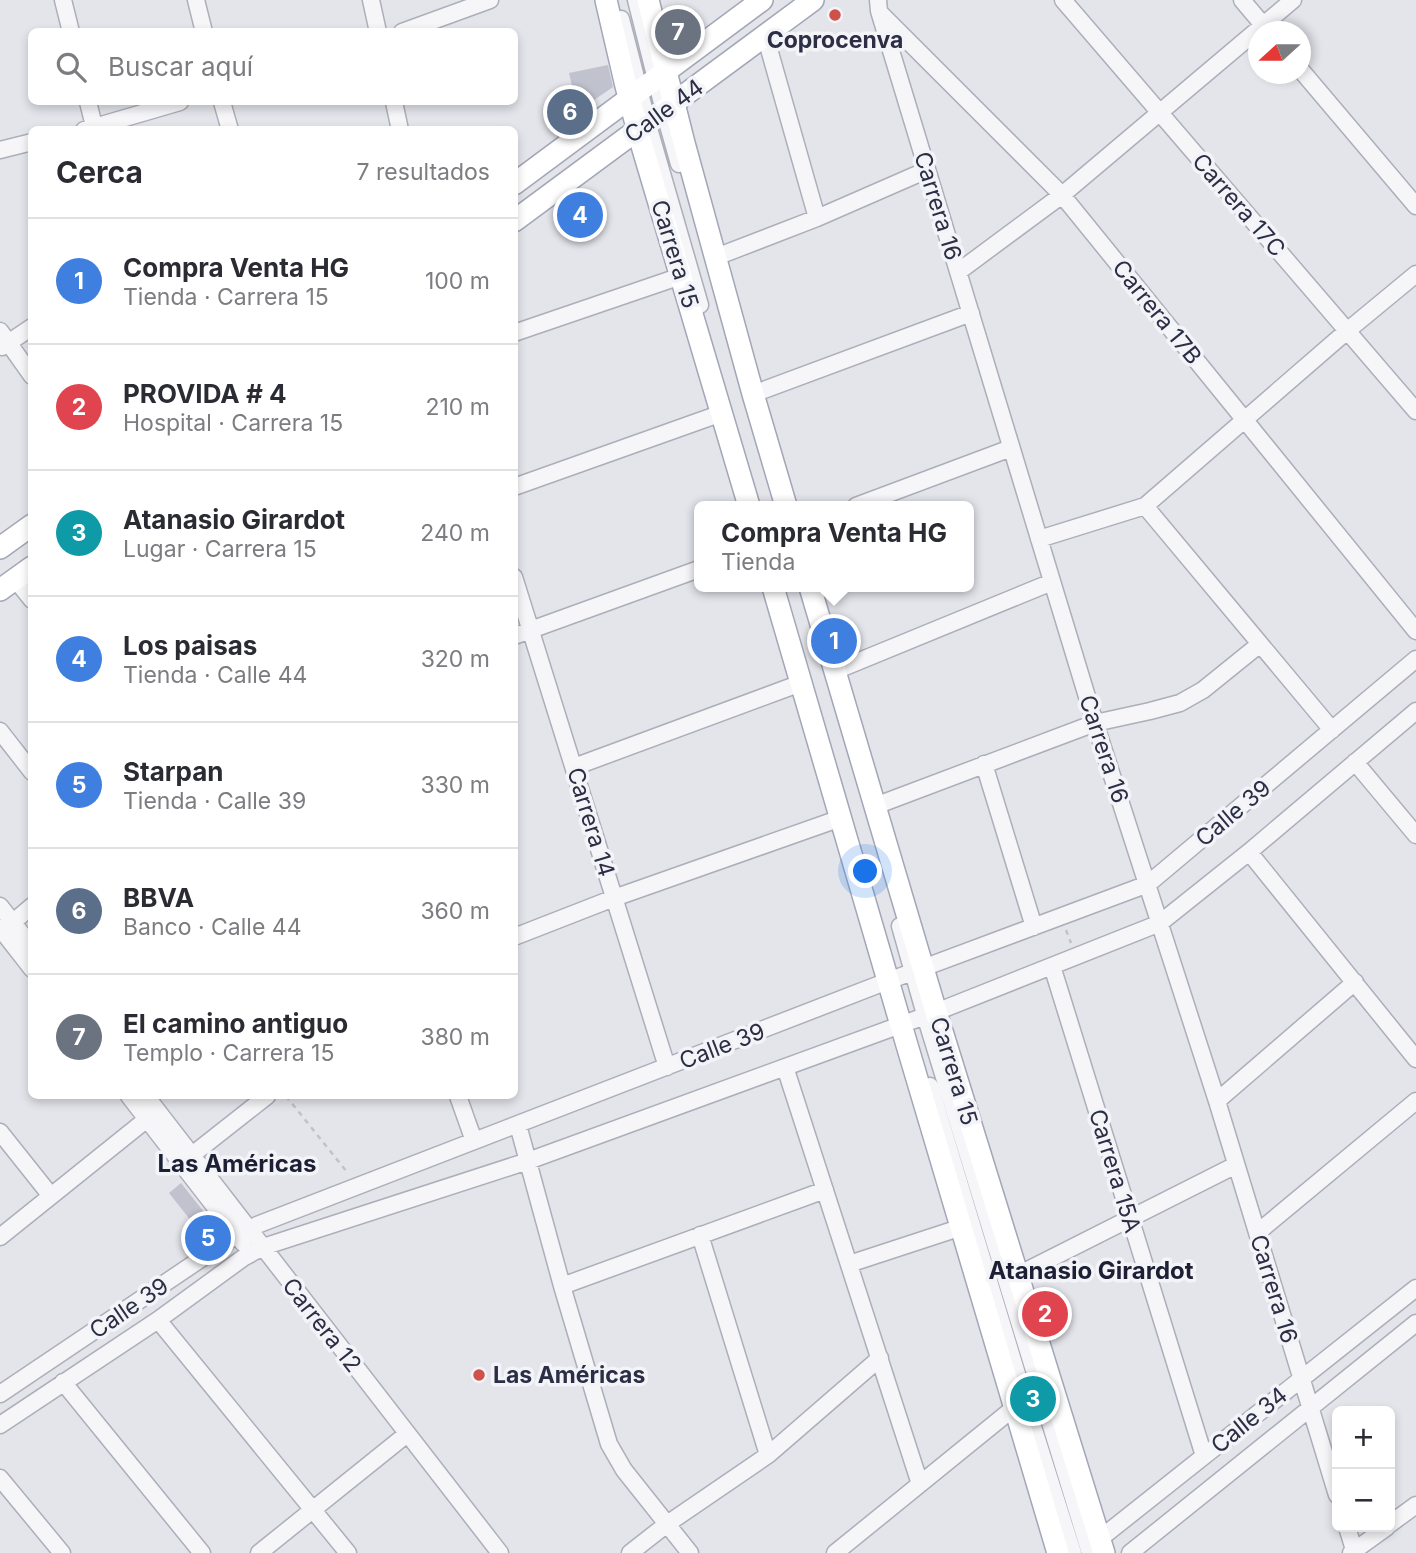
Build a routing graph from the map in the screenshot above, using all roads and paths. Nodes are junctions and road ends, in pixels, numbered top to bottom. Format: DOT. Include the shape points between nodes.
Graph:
graph roads {
  1 [pos="63,0"];
  2 [pos="196,0"];
  3 [pos="371,0"];
  4 [pos="490,0"];
  5 [pos="606,0"];
  6 [pos="616,0"];
  7 [pos="636,0"];
  8 [pos="648,0"];
  9 [pos="762,0"];
  10 [pos="813,0"];
  11 [pos="1063,0"];
  12 [pos="1242,0"];
  13 [pos="1293,0"];
  14 [pos="878,5"];
  15 [pos="1260,21"];
  16 [pos="1273,21"];
  17 [pos="70,28"];
  18 [pos="203,28"];
  19 [pos="377,28"];
  20 [pos="413,28"];
  21 [pos="765,35"];
  22 [pos="1248,42"];
  23 [pos="1311,82"];
  24 [pos="647,85"];
  25 [pos="88,105"];
  26 [pos="170,105"];
  27 [pos="223,105"];
  28 [pos="395,105"];
  29 [pos="1160,113"];
  30 [pos="656,117"];
  31 [pos="91,126"];
  32 [pos="101,126"];
  33 [pos="228,126"];
  34 [pos="399,126"];
  35 [pos="28,143"];
  36 [pos="0,150"];
  37 [pos="927,170"];
  38 [pos="518,181"];
  39 [pos="1062,195"];
  40 [pos="1416,206"];
  41 [pos="518,218"];
  42 [pos="817,218"];
  43 [pos="716,257"];
  44 [pos="958,272"];
  45 [pos="1416,274"];
  46 [pos="681,276"];
  47 [pos="971,313"];
  48 [pos="28,329"];
  49 [pos="1348,331"];
  50 [pos="518,332"];
  51 [pos="3,341"];
  52 [pos="28,371"];
  53 [pos="753,394"];
  54 [pos="1416,411"];
  55 [pos="722,412"];
  56 [pos="1245,420"];
  57 [pos="1011,447"];
  58 [pos="518,485"];
  59 [pos="748,501"];
  60 [pos="758,501"];
  61 [pos="776,501"];
  62 [pos="785,501"];
  63 [pos="869,501"];
  64 [pos="1145,506"];
  65 [pos="28,529"];
  66 [pos="1039,539"];
  67 [pos="0,548"];
  68 [pos="694,571"];
  69 [pos="16,579"];
  70 [pos="1052,582"];
  71 [pos="518,589"];
  72 [pos="775,592"];
  73 [pos="784,592"];
  74 [pos="804,592"];
  75 [pos="811,592"];
  76 [pos="28,595"];
  77 [pos="531,630"];
  78 [pos="1416,631"];
  79 [pos="518,635"];
  80 [pos="1260,644"];
  81 [pos="1416,659"];
  82 [pos="835,671"];
  83 [pos="802,683"];
  84 [pos="1416,711"];
  85 [pos="1095,723"];
  86 [pos="1332,730"];
  87 [pos="0,731"];
  88 [pos="1355,762"];
  89 [pos="984,764"];
  90 [pos="28,767"];
  91 [pos="574,768"];
  92 [pos="875,806"];
  93 [pos="841,818"];
  94 [pos="1416,835"];
  95 [pos="1249,852"];
  96 [pos="1148,884"];
  97 [pos="614,898"];
  98 [pos="0,906"];
  99 [pos="28,909"];
  100 [pos="1160,923"];
  101 [pos="1064,924"];
  102 [pos="1034,927"];
  103 [pos="4,928"];
  104 [pos="518,935"];
  105 [pos="28,944"];
  106 [pos="1073,950"];
  107 [pos="28,963"];
  108 [pos="1052,966"];
  109 [pos="918,970"];
  110 [pos="893,980"];
  111 [pos="1355,982"];
  112 [pos="918,1019"];
  113 [pos="1416,1059"];
  114 [pos="667,1067"];
  115 [pos="785,1067"];
  116 [pos="131,1099"];
  117 [pos="148,1099"];
  118 [pos="264,1099"];
  119 [pos="288,1099"];
  120 [pos="459,1099"];
  121 [pos="1217,1101"];
  122 [pos="1416,1101"];
  123 [pos="147,1119"];
  124 [pos="518,1125"];
  125 [pos="0,1132"];
  126 [pos="474,1141"];
  127 [pos="192,1155"];
  128 [pos="528,1161"];
  129 [pos="1236,1165"];
  130 [pos="351,1176"];
  131 [pos="825,1190"];
  132 [pos="51,1196"];
  133 [pos="1130,1219"];
  134 [pos="962,1227"];
  135 [pos="243,1232"];
  136 [pos="1257,1233"];
  137 [pos="700,1235"];
  138 [pos="0,1237"];
  139 [pos="256,1250"];
  140 [pos="849,1264"];
  141 [pos="1018,1275"];
  142 [pos="562,1286"];
  143 [pos="1416,1288"];
  144 [pos="158,1321"];
  145 [pos="1416,1323"];
  146 [pos="880,1358"];
  147 [pos="1301,1378"];
  148 [pos="64,1382"];
  149 [pos="0,1394"];
  150 [pos="1015,1406"];
  151 [pos="1310,1407"];
  152 [pos="0,1424"];
  153 [pos="407,1434"];
  154 [pos="768,1455"];
  155 [pos="1204,1457"];
  156 [pos="0,1478"];
  157 [pos="1332,1479"];
  158 [pos="920,1485"];
  159 [pos="1416,1505"];
  160 [pos="313,1510"];
  161 [pos="1395,1520"];
  162 [pos="667,1524"];
  163 [pos="1348,1532"];
  164 [pos="1379,1532"];
  165 [pos="1089,1550"];
  166 [pos="1135,1551"];
  167 [pos="1353,1552"];
  168 [pos="62,1553"];
  169 [pos="202,1553"];
  170 [pos="259,1553"];
  171 [pos="348,1553"];
  172 [pos="500,1553"];
  173 [pos="630,1553"];
  174 [pos="690,1553"];
  175 [pos="835,1553"];
  176 [pos="1058,1553"];
  1 -- 17 [label="street"];
  2 -- 18 [label="street"];
  3 -- 19 [label="street"];
  4 -- 20 [label="street"];
  5 -- 24 [label="main road, Carrera 15"];
  6 -- 24 [label="street"];
  7 -- 24 [label="street"];
  8 -- 24 [label="main road, Carrera 15"];
  9 -- 24 [label="main road, Calle 44"];
  10 -- 21 [label="main road, Calle 44"];
  11 -- 29 [label="street, Carrera 17C"];
  12 -- 15 [label="street"];
  13 -- 16 [label="street"];
  14 -- 37 [label="street, Carrera 16"];
  14 -- 39 [label="street, Carrera 17B"];
  21 -- 30 [label="main road, Calle 44"];
  21 -- 42 [label="street"];
  22 -- 29 [label="street"];
  23 -- 40 [label="street"];
  24 -- 30 [label="main road, Carrera 15"];
  24 -- 30 [label="main road, Carrera 15"];
  24 -- 38 [label="main road, Calle 44"];
  25 -- 31 [label="street"];
  26 -- 32 [label="street"];
  27 -- 33 [label="street"];
  28 -- 34 [label="street"];
  29 -- 39 [label="street"];
  29 -- 49 [label="street, Carrera 17C"];
  30 -- 41 [label="main road, Calle 44"];
  30 -- 43 [label="main road, Carrera 15"];
  30 -- 46 [label="main road, Carrera 15"];
  30 -- 60 [label="street"];
  30 -- 61 [label="street"];
  35 -- 36 [label="street"];
  37 -- 42 [label="street"];
  37 -- 44 [label="street, Carrera 16"];
  39 -- 44 [label="street"];
  39 -- 56 [label="street, Carrera 17B"];
  42 -- 43 [label="street"];
  43 -- 53 [label="main road, Carrera 15"];
  44 -- 47 [label="street, Carrera 16"];
  45 -- 49 [label="street"];
  46 -- 50 [label="street"];
  46 -- 55 [label="main road, Carrera 15"];
  47 -- 53 [label="street"];
  47 -- 57 [label="street, Carrera 16"];
  48 -- 51 [label="street"];
  49 -- 54 [label="street, Carrera 17C"];
  49 -- 56 [label="street"];
  51 -- 52 [label="street"];
  53 -- 62 [label="main road, Carrera 15"];
  55 -- 58 [label="street"];
  55 -- 59 [label="main road, Carrera 15"];
  56 -- 64 [label="street"];
  56 -- 78 [label="street, Carrera 17B"];
  57 -- 63 [label="street"];
  57 -- 66 [label="street, Carrera 16"];
  64 -- 66 [label="street"];
  64 -- 80 [label="street"];
  65 -- 67 [label="main road"];
  66 -- 70 [label="street, Carrera 16"];
  68 -- 77 [label="street"];
  69 -- 76 [label="street"];
  70 -- 82 [label="street"];
  70 -- 85 [label="street, Carrera 16"];
  71 -- 77 [label="street, Carrera 14"];
  72 -- 83 [label="main road, Carrera 15"];
  73 -- 110 [label="street"];
  74 -- 109 [label="street"];
  75 -- 82 [label="main road, Carrera 15"];
  77 -- 79 [label="street"];
  77 -- 91 [label="street, Carrera 14"];
  80 -- 85 [label="street" via="1180,703"];
  80 -- 86 [label="street"];
  81 -- 86 [label="street, Calle 39"];
  82 -- 92 [label="main road, Carrera 15"];
  83 -- 91 [label="street"];
  83 -- 93 [label="main road, Carrera 15"];
  84 -- 88 [label="street, Calle 39"];
  85 -- 89 [label="street"];
  85 -- 96 [label="street, Carrera 16"];
  86 -- 96 [label="street, Calle 39"];
  87 -- 90 [label="street"];
  88 -- 94 [label="street"];
  88 -- 95 [label="street, Calle 39"];
  89 -- 92 [label="street"];
  89 -- 102 [label="street"];
  91 -- 97 [label="street, Carrera 14"];
  92 -- 109 [label="main road, Carrera 15"];
  93 -- 97 [label="street"];
  93 -- 110 [label="main road, Carrera 15"];
  95 -- 100 [label="street, Calle 39"];
  95 -- 111 [label="street"];
  96 -- 100 [label="street, Carrera 16"];
  96 -- 102 [label="street, Calle 39"];
  97 -- 104 [label="street"];
  97 -- 114 [label="street, Carrera 14"];
  98 -- 103 [label="street"];
  99 -- 103 [label="street"];
  100 -- 108 [label="street, Calle 39"];
  100 -- 121 [label="street, Carrera 16"];
  101 -- 106 [label="path"];
  102 -- 109 [label="street, Calle 39"];
  103 -- 105 [label="street"];
  103 -- 107 [label="street"];
  108 -- 112 [label="street, Calle 39"];
  108 -- 133 [label="street, Carrera 15A"];
  109 -- 110 [label="street, Calle 39"];
  109 -- 112 [label="main road, Carrera 15"];
  110 -- 112 [label="main road, Carrera 15"];
  110 -- 114 [label="street, Calle 39"];
  111 -- 113 [label="street"];
  111 -- 121 [label="street"];
  112 -- 115 [label="street, Calle 39"];
  112 -- 134 [label="main road, Carrera 15"];
  112 -- 141 [label="main road, Carrera 15"];
  112 -- 165 [label="street"];
  114 -- 124 [label="street, Calle 39"];
  115 -- 128 [label="street, Calle 39"];
  115 -- 131 [label="street"];
  116 -- 123 [label="street, Carrera 12"];
  117 -- 127 [label="street, Carrera 12"];
  118 -- 127 [label="street"];
  119 -- 130 [label="path"];
  120 -- 126 [label="street"];
  121 -- 129 [label="street, Carrera 16"];
  122 -- 136 [label="street"];
  123 -- 132 [label="street"];
  123 -- 135 [label="street, Carrera 12"];
  124 -- 126 [label="street, Calle 39"];
  124 -- 128 [label="street"];
  125 -- 132 [label="street"];
  126 -- 135 [label="street, Calle 39"];
  127 -- 135 [label="street, Carrera 12"];
  128 -- 139 [label="street, Calle 39"];
  128 -- 142 [label="street"];
  129 -- 133 [label="street"];
  129 -- 136 [label="street, Carrera 16"];
  131 -- 137 [label="street"];
  131 -- 140 [label="street"];
  132 -- 138 [label="street"];
  133 -- 141 [label="street"];
  133 -- 155 [label="street, Carrera 15A"];
  134 -- 140 [label="street"];
  134 -- 150 [label="main road, Carrera 15"];
  135 -- 139 [label="street, Carrera 12"];
  135 -- 149 [label="street, Calle 39"];
  136 -- 147 [label="street, Carrera 16"];
  137 -- 142 [label="street"];
  137 -- 154 [label="street"];
  139 -- 144 [label="street, Calle 39"];
  139 -- 153 [label="street, Carrera 12"];
  140 -- 146 [label="street"];
  141 -- 165 [label="main road, Carrera 15"];
  142 -- 162 [label="street" via="610,1444 624,1470"];
  143 -- 147 [label="street, Calle 34"];
  144 -- 148 [label="street, Calle 39"];
  144 -- 160 [label="street"];
  145 -- 151 [label="street, Calle 34"];
  146 -- 154 [label="street"];
  146 -- 158 [label="street"];
  147 -- 151 [label="street, Carrera 16"];
  147 -- 155 [label="street, Calle 34"];
  148 -- 152 [label="street, Calle 39"];
  148 -- 169 [label="street"];
  150 -- 158 [label="street"];
  150 -- 176 [label="main road, Carrera 15"];
  151 -- 157 [label="street, Carrera 16"];
  151 -- 166 [label="street, Calle 34"];
  153 -- 160 [label="street"];
  153 -- 172 [label="street, Carrera 12"];
  154 -- 162 [label="street"];
  155 -- 165 [label="street, Calle 34"];
  156 -- 168 [label="street"];
  158 -- 175 [label="street"];
  159 -- 161 [label="street"];
  160 -- 170 [label="street"];
  160 -- 171 [label="street"];
  162 -- 173 [label="street"];
  162 -- 174 [label="street"];
  163 -- 167 [label="street"];
  164 -- 167 [label="street"];
}
